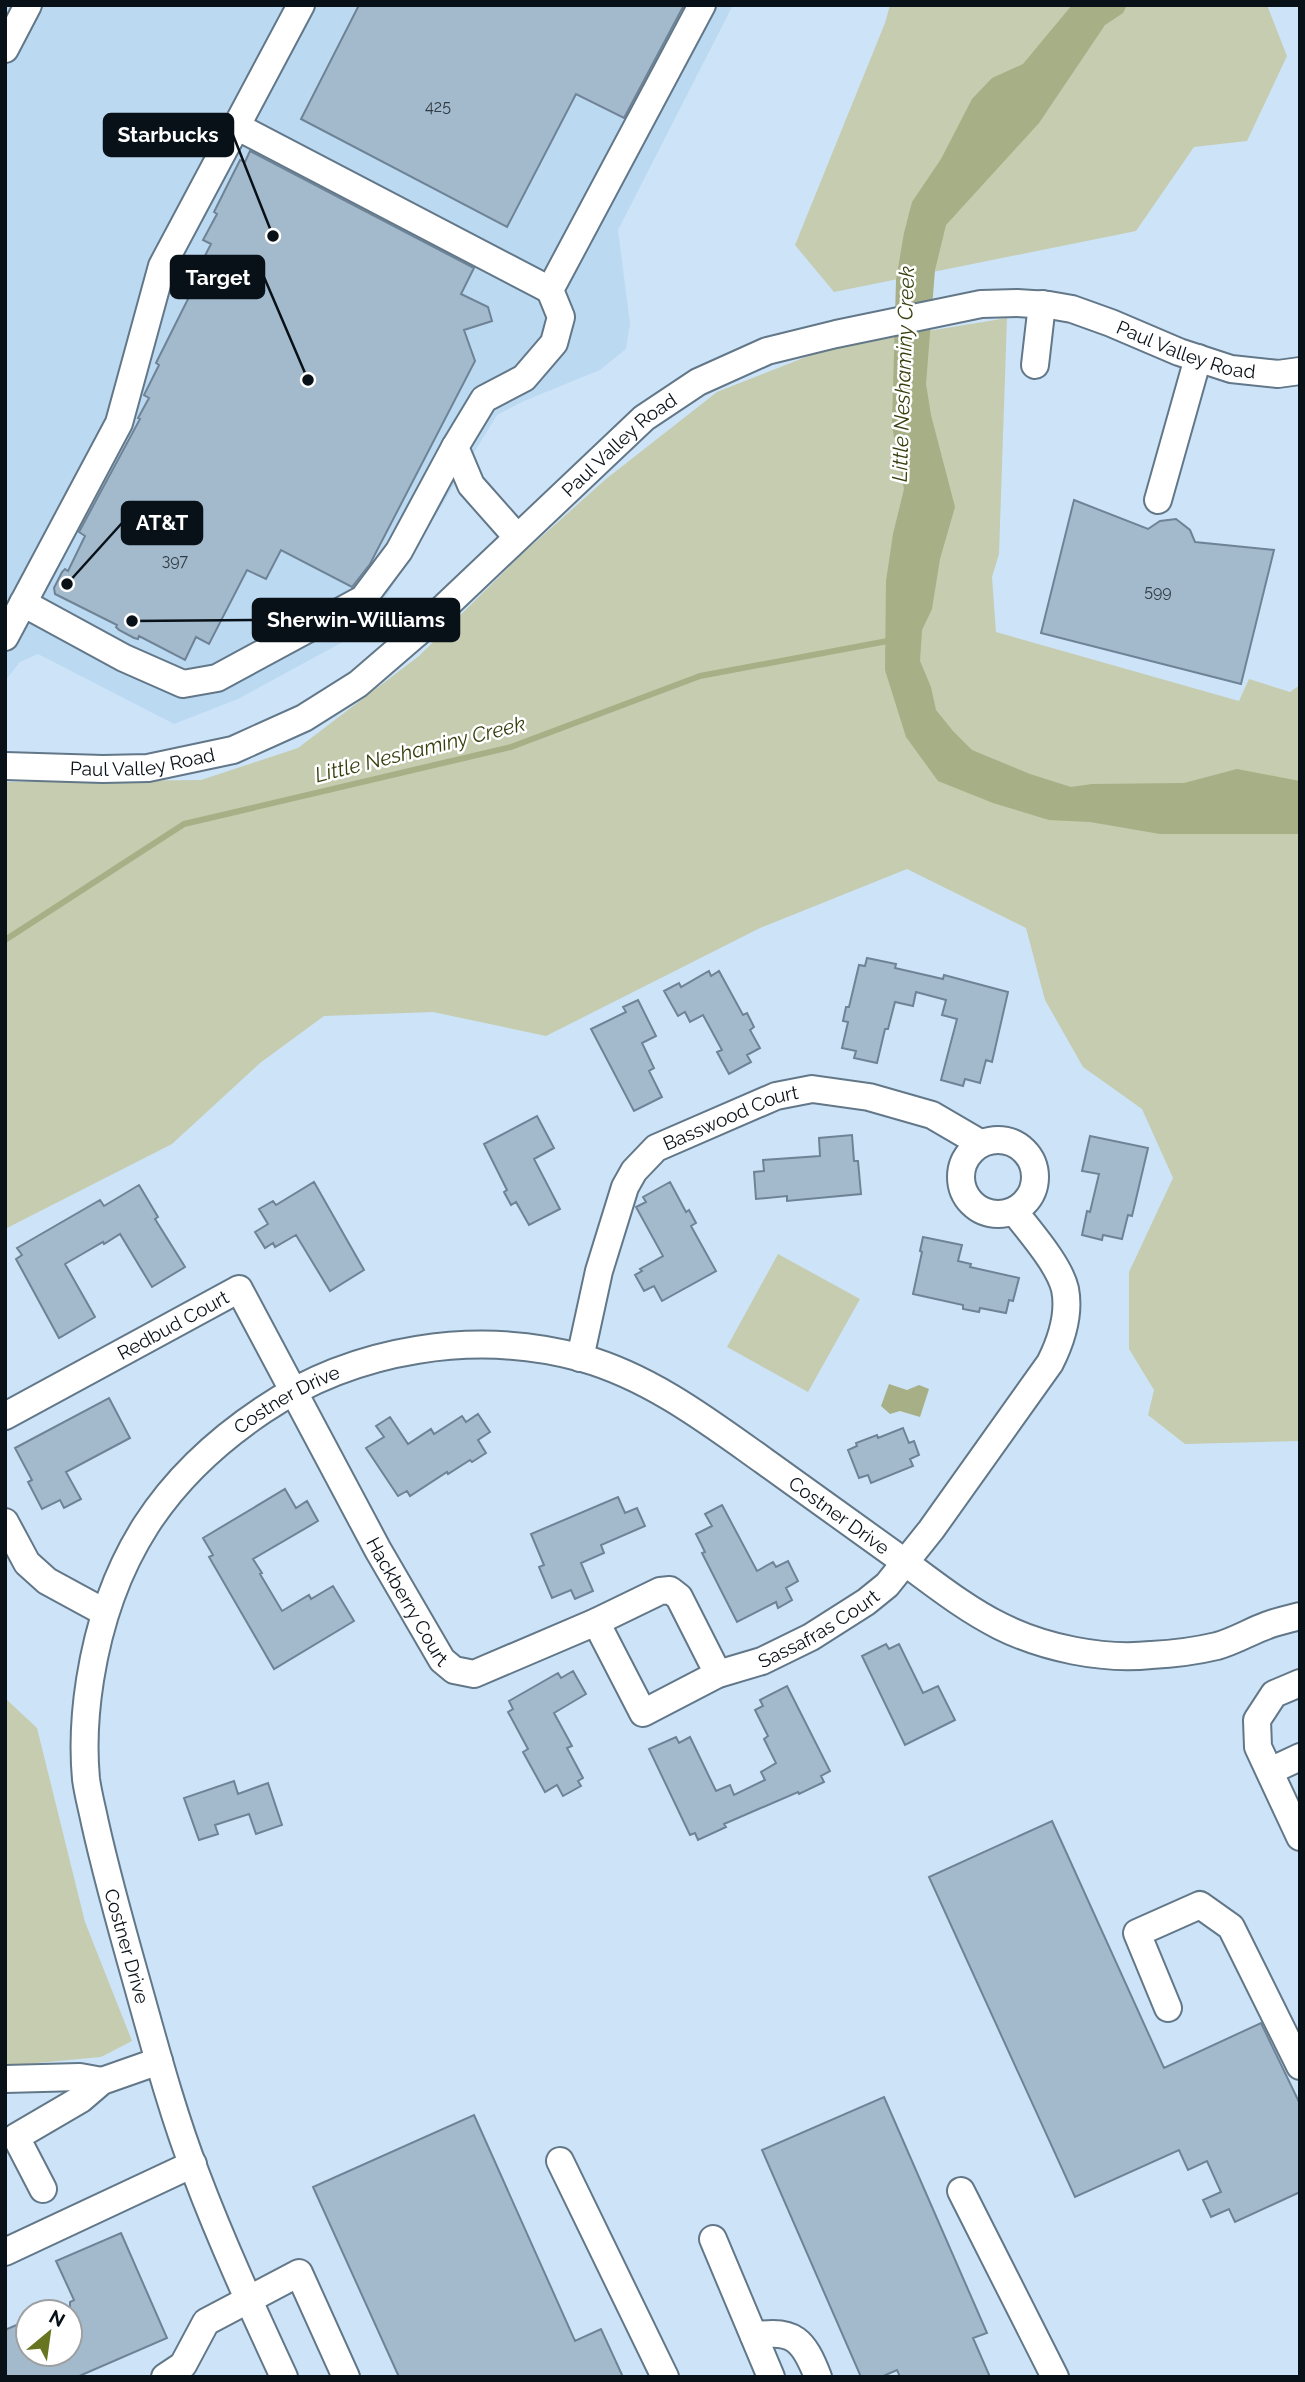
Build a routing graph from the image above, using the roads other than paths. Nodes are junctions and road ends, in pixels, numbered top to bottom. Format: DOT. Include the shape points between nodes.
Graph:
graph roads {
  1 [pos="28,5"];
  2 [pos="301,5"];
  3 [pos="702,5"];
  4 [pos="5,49"];
  5 [pos="236,126"];
  6 [pos="550,290"];
  7 [pos="1042,304"];
  8 [pos="1198,358"];
  9 [pos="1035,365"];
  10 [pos="1300,371"];
  11 [pos="455,447"];
  12 [pos="1158,499"];
  13 [pos="517,537"];
  14 [pos="23,603"];
  15 [pos="5,637"];
  16 [pos="5,766"];
  17 [pos="980,1143"];
  18 [pos="1014,1211"];
  19 [pos="580,1358"];
  20 [pos="292,1392"];
  21 [pos="5,1416"];
  22 [pos="5,1522"];
  23 [pos="905,1563"];
  24 [pos="1300,1608"];
  25 [pos="104,1612"];
  26 [pos="1287,1619"];
  27 [pos="596,1622"];
  28 [pos="718,1674"];
  29 [pos="1300,1683"];
  30 [pos="1300,1757"];
  31 [pos="1270,1771"];
  32 [pos="1298,1828"];
  33 [pos="1168,2008"];
  34 [pos="159,2061"];
  35 [pos="1300,2066"];
  36 [pos="5,2079"];
  37 [pos="102,2081"];
  38 [pos="11,2127"];
  39 [pos="560,2161"];
  40 [pos="192,2164"];
  41 [pos="43,2189"];
  42 [pos="961,2191"];
  43 [pos="713,2239"];
  44 [pos="5,2252"];
  45 [pos="249,2299"];
  46 [pos="754,2336"];
  47 [pos="165,2377"];
  48 [pos="284,2377"];
  49 [pos="346,2377"];
  50 [pos="665,2377"];
  51 [pos="771,2377"];
  52 [pos="818,2377"];
  53 [pos="1055,2377"];
  1 -- 4 [label="street"];
  2 -- 5 [label="street"];
  3 -- 6 [label="street"];
  5 -- 6 [label="street"];
  5 -- 14 [label="street" via="162,266 119,423"];
  6 -- 11 [label="street" via="561,317 554,343 524,378 484,399"];
  7 -- 8 [label="street, Paul Valley Road" via="1072,309"];
  7 -- 9 [label="street"];
  7 -- 13 [label="street, Paul Valley Road" via="981,304 860,329 768,351 698,382 644,418"];
  8 -- 10 [label="street, Paul Valley Road" via="1231,369 1278,374"];
  8 -- 12 [label="street"];
  11 -- 13 [label="street" via="471,485"];
  11 -- 14 [label="street" via="399,551 363,598 217,678 183,684"];
  13 -- 16 [label="street, Paul Valley Road" via="358,684 269,735 233,750 148,768"];
  14 -- 15 [label="street"];
  17 -- 18 [label="street" via="961,1169 961,1186 968,1200 982,1211"];
  17 -- 18 [label="street, Basswood Court" via="997,1139 1027,1153 1034,1168 1034,1185 1027,1200"];
  17 -- 19 [label="street, Basswood Court" via="932,1115 869,1097 812,1089 776,1096 656,1148 625,1187 599,1271"];
  18 -- 23 [label="street" via="1065,1288 1061,1341 1050,1363"];
  19 -- 20 [label="street, Costner Drive" via="496,1346 424,1349 365,1362"];
  19 -- 23 [label="street, Costner Drive" via="638,1380 702,1416"];
  20 -- 21 [label="street, Redbud Court" via="239,1289"];
  20 -- 25 [label="street, Costner Drive" via="221,1441 174,1486 136,1540"];
  20 -- 27 [label="street, Hackberry Court" via="377,1550 442,1660 454,1670 474,1674"];
  22 -- 25 [label="street" via="27,1563 47,1581"];
  23 -- 26 [label="street, Costner Drive" via="1003,1628 1068,1649 1145,1656 1181,1652 1217,1646"];
  23 -- 28 [label="street, Sassafras Court" via="866,1602 811,1637 762,1661"];
  24 -- 26 [label="street, Costner Drive"];
  25 -- 34 [label="street, Costner Drive" via="86,1701 86,1780 104,1866"];
  27 -- 28 [label="street" via="670,1590 679,1597"];
  27 -- 28 [label="street, Sassafras Court" via="643,1713"];
  29 -- 31 [label="street" via="1274,1694 1257,1720 1258,1747"];
  30 -- 31 [label="street"];
  31 -- 32 [label="street"];
  33 -- 35 [label="street" via="1137,1933 1200,1905 1231,1927"];
  34 -- 37 [label="street"];
  34 -- 40 [label="street, Costner Drive"];
  36 -- 37 [label="street" via="79,2077"];
  37 -- 38 [label="street" via="81,2099"];
  38 -- 41 [label="street"];
  39 -- 50 [label="street"];
  40 -- 44 [label="street"];
  40 -- 45 [label="street, Costner Drive"];
  42 -- 53 [label="street"];
  43 -- 46 [label="street"];
  45 -- 47 [label="street" via="206,2322 183,2365"];
  45 -- 48 [label="street, Costner Drive"];
  45 -- 49 [label="street" via="299,2273"];
  46 -- 51 [label="street"];
  46 -- 52 [label="street" via="771,2333 797,2339 806,2348"];
}
